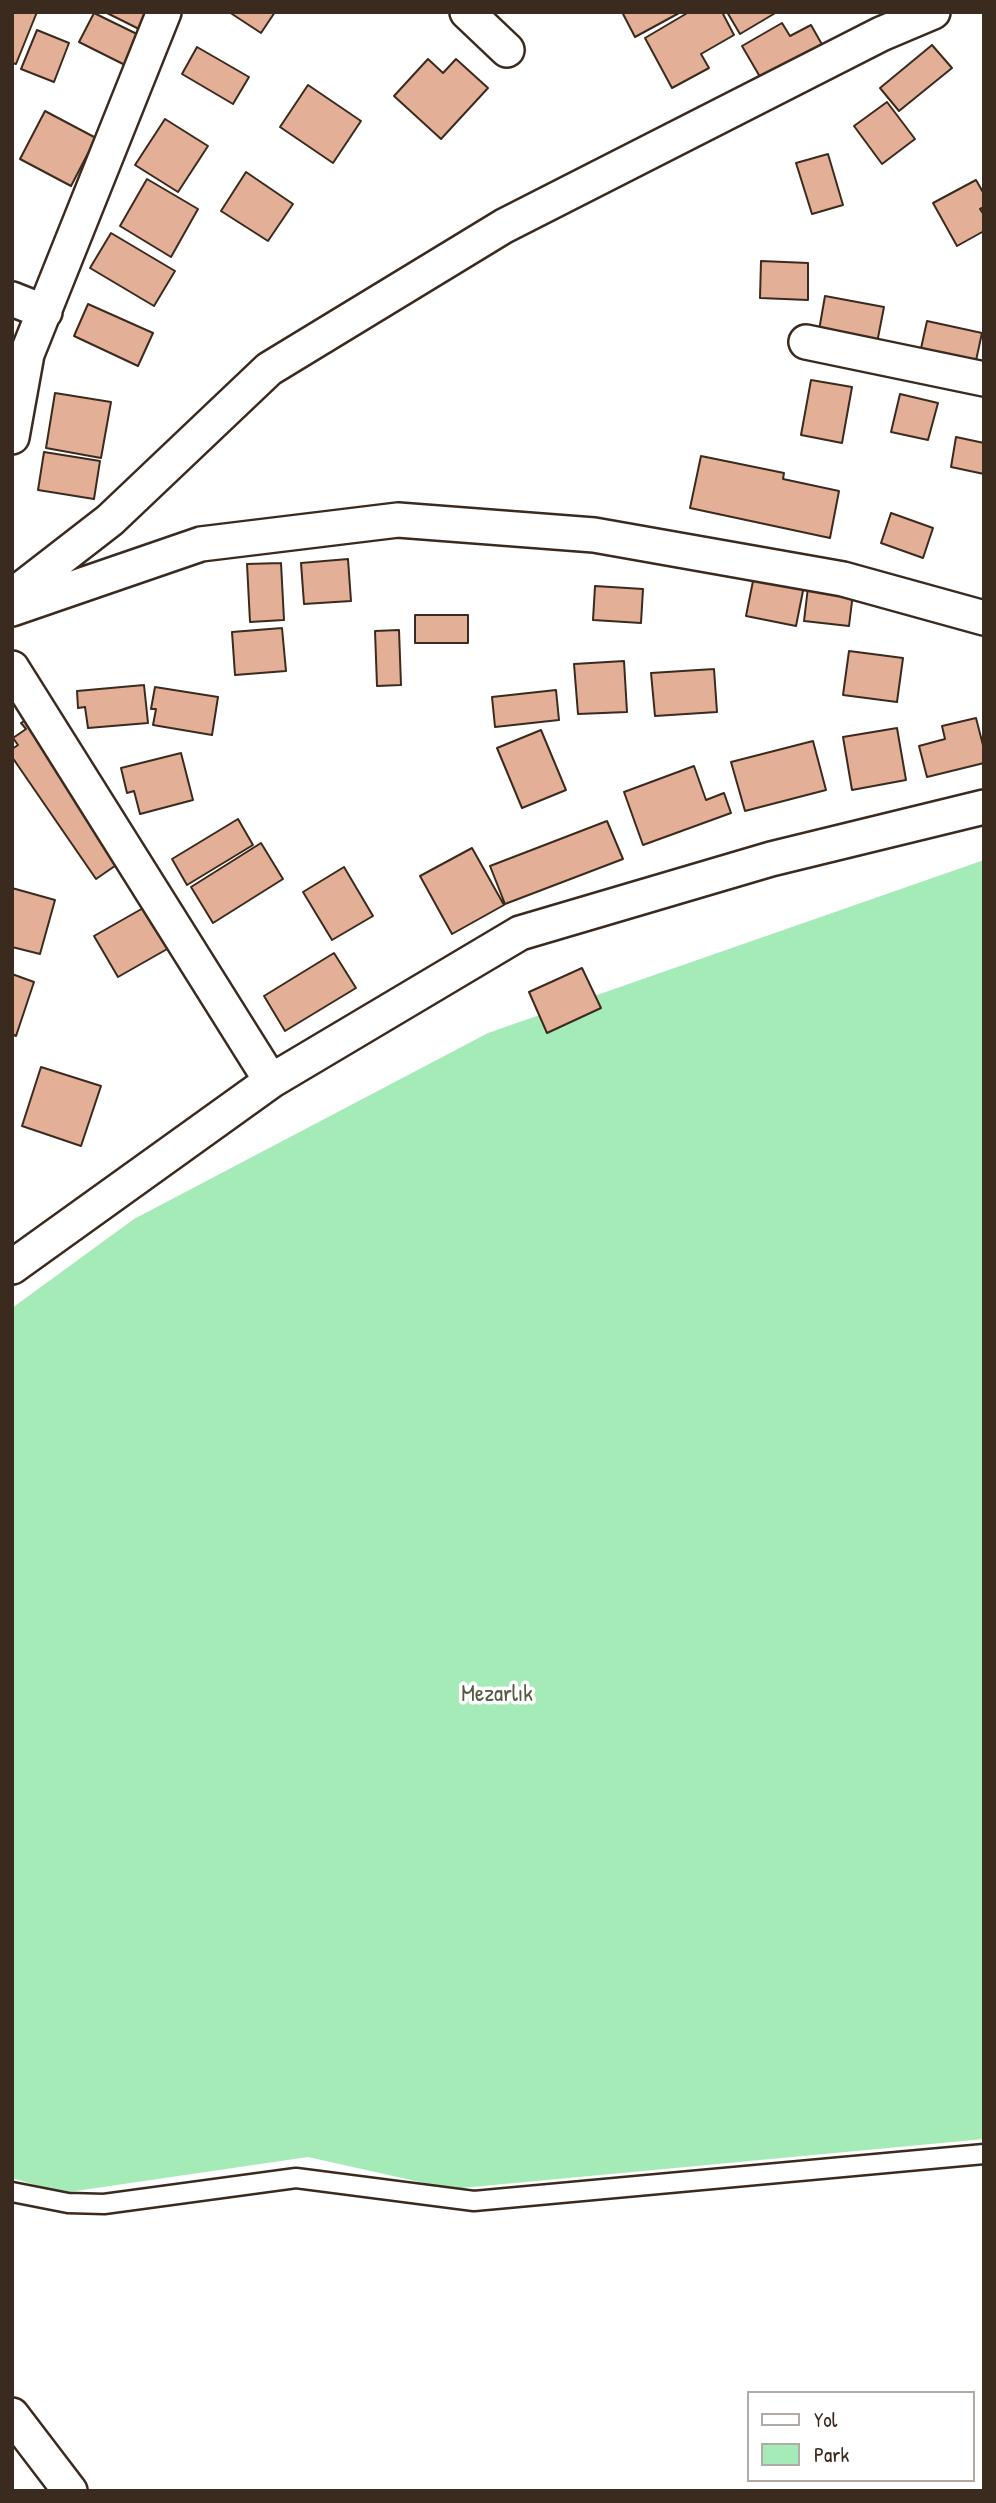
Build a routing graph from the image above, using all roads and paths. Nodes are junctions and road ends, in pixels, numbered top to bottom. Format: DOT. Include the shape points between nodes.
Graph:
graph roads {
  1 [pos="164,12"];
  2 [pos="467,12"];
  3 [pos="933,12"];
  4 [pos="507,50"];
  5 [pos="12,299"];
  6 [pos="45,312"];
  7 [pos="806,342"];
  8 [pos="984,379"];
  9 [pos="12,437"];
  10 [pos="12,596"];
  11 [pos="12,609"];
  12 [pos="984,618"];
  13 [pos="12,668"];
  14 [pos="984,807"];
  15 [pos="271,1081"];
  16 [pos="12,1267"];
  17 [pos="984,2154"];
  18 [pos="12,2192"];
  19 [pos="12,2415"];
  20 [pos="70,2491"];
  1 -- 6 [label="street"];
  2 -- 4 [label="street"];
  3 -- 10 [label="street" via="881,34 504,226 269,369 110,520"];
  5 -- 6 [label="street"];
  6 -- 9 [label="street" via="27,354"];
  7 -- 8 [label="street"];
  11 -- 12 [label="street" via="201,544 398,520 594,535 843,579"];
  13 -- 15 [label="street"];
  14 -- 15 [label="street" via="771,859 520,933"];
  15 -- 16 [label="street"];
  17 -- 18 [label="lane" via="474,2201 296,2178 104,2204 68,2203"];
  19 -- 20 [label="street"];
}
